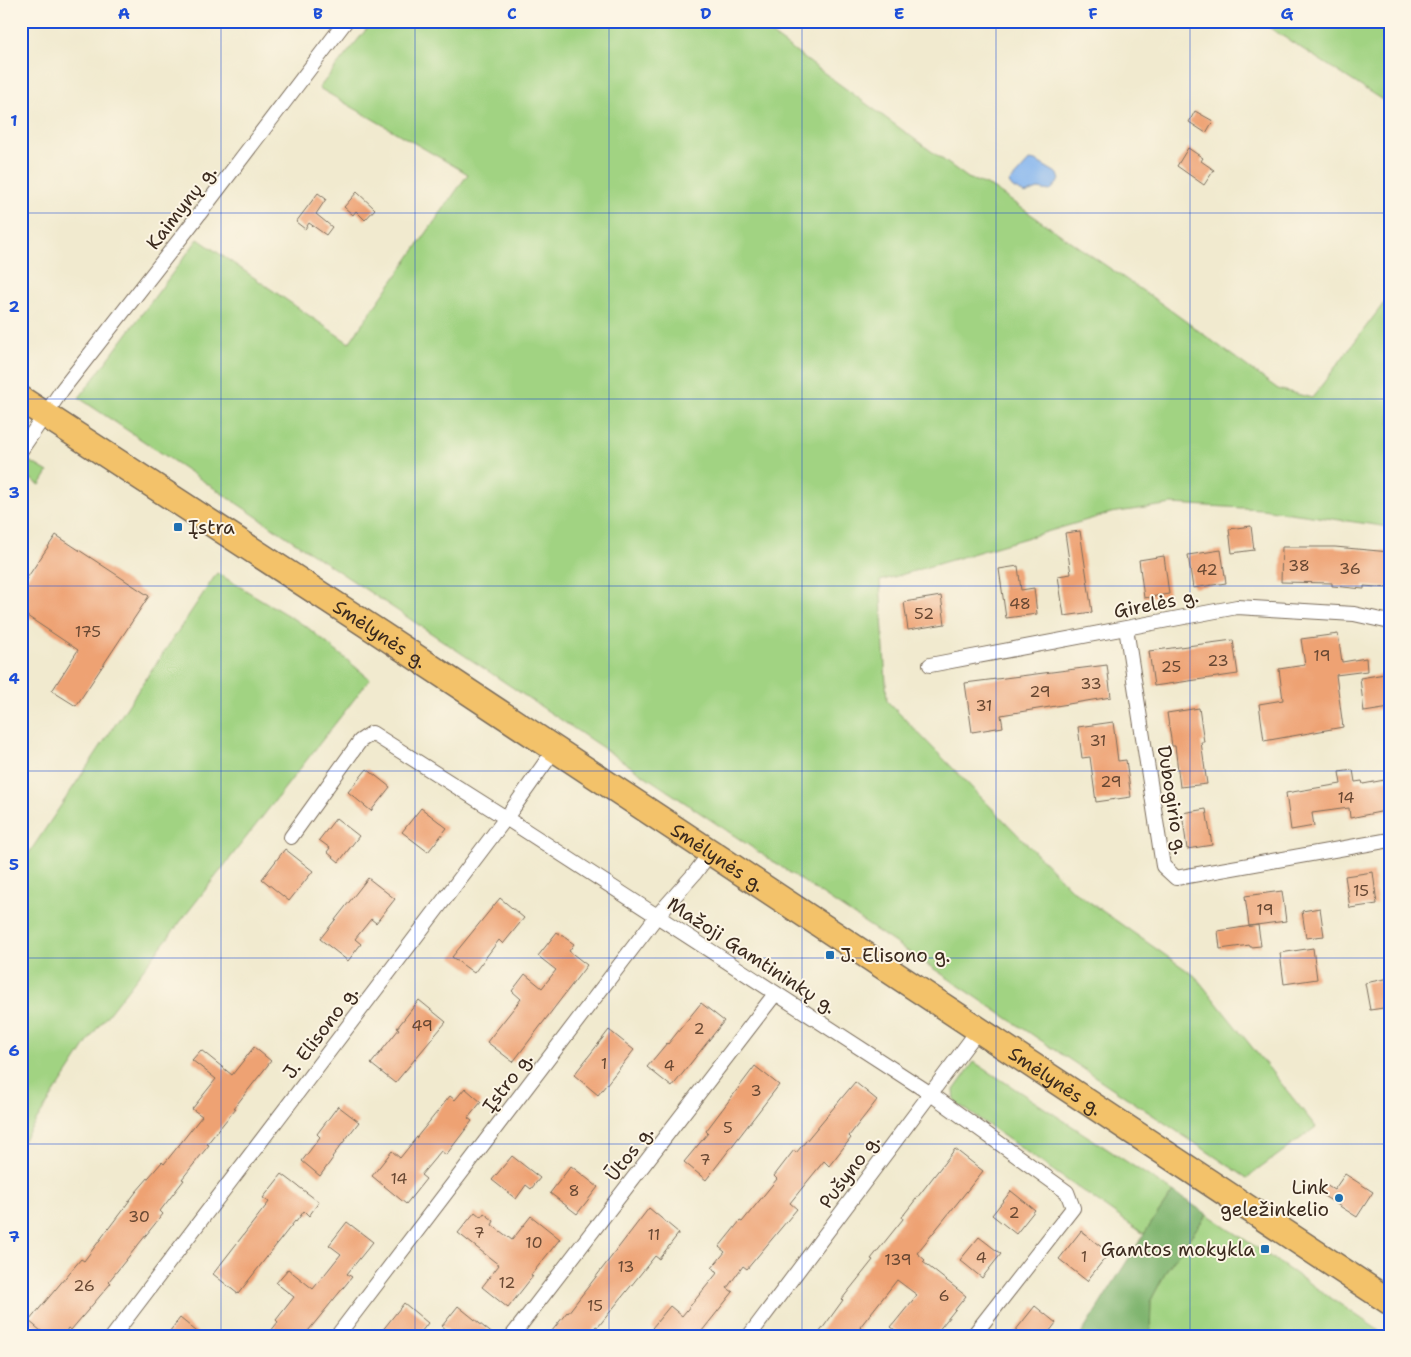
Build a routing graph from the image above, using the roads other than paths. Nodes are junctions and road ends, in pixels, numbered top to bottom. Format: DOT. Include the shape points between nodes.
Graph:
graph roads {
  1 [pos="346,21"];
  2 [pos="21,399"];
  3 [pos="45,414"];
  4 [pos="21,450"];
  5 [pos="1390,622"];
  6 [pos="1126,628"];
  7 [pos="930,665"];
  8 [pos="555,749"];
  9 [pos="506,818"];
  10 [pos="291,837"];
  11 [pos="1390,840"];
  12 [pos="710,853"];
  13 [pos="657,916"];
  14 [pos="776,994"];
  15 [pos="979,1029"];
  16 [pos="931,1094"];
  17 [pos="1390,1302"];
  18 [pos="113,1336"];
  19 [pos="337,1336"];
  20 [pos="512,1336"];
  21 [pos="749,1336"];
  22 [pos="973,1336"];
  1 -- 3 [label="street, Kaimynų g."];
  2 -- 3 [label="highway, Smėlynės g."];
  3 -- 4 [label="street, Kaimynų g."];
  3 -- 8 [label="highway, Smėlynės g."];
  5 -- 6 [label="street, Girelės g." via="1354,614 1237,607"];
  6 -- 7 [label="street, Girelės g."];
  6 -- 11 [label="street, Dubogirio g." via="1164,866 1176,878"];
  8 -- 9 [label="street, J. Elisono g."];
  8 -- 12 [label="highway, Smėlynės g."];
  9 -- 10 [label="street, Mažoji Gamtininkų g." via="372,733 360,741"];
  9 -- 13 [label="street, Mažoji Gamtininkų g."];
  9 -- 18 [label="street, J. Elisono g."];
  12 -- 13 [label="street, Įstro g."];
  12 -- 15 [label="highway, Smėlynės g."];
  13 -- 14 [label="street, Mažoji Gamtininkų g."];
  13 -- 19 [label="street, Įstro g."];
  14 -- 16 [label="street, Mažoji Gamtininkų g."];
  14 -- 20 [label="street, Ūtos g."];
  15 -- 16 [label="street, Pušyno g."];
  15 -- 17 [label="highway, Smėlynės g."];
  16 -- 21 [label="street, Pušyno g."];
  16 -- 22 [label="street, Mažoji Gamtininkų g." via="1066,1192 1072,1208"];
}
